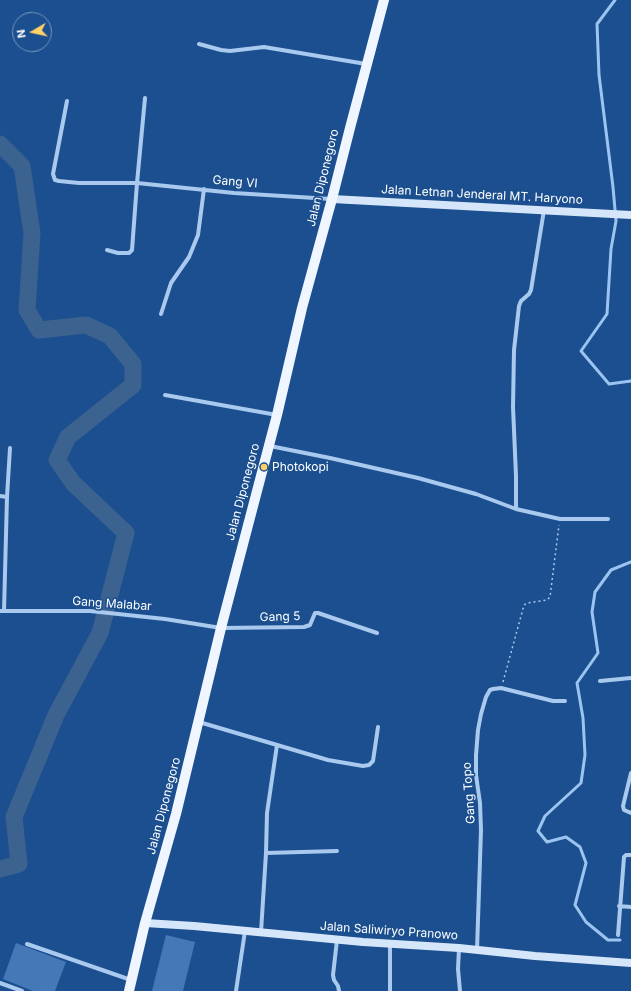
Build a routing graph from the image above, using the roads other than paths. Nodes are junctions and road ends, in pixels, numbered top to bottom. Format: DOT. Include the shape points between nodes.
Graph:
graph roads {
  1 [pos="384,0"];
  2 [pos="199,44"];
  3 [pos="367,64"];
  4 [pos="145,98"];
  5 [pos="67,101"];
  6 [pos="137,183"];
  7 [pos="204,189"];
  8 [pos="332,199"];
  9 [pos="544,210"];
  10 [pos="629,215"];
  11 [pos="107,250"];
  12 [pos="161,314"];
  13 [pos="165,396"];
  14 [pos="277,415"];
  15 [pos="269,446"];
  16 [pos="10,448"];
  17 [pos="0,496"];
  18 [pos="7,497"];
  19 [pos="516,509"];
  20 [pos="608,519"];
  21 [pos="2,611"];
  22 [pos="221,628"];
  23 [pos="377,633"];
  24 [pos="630,678"];
  25 [pos="600,680"];
  26 [pos="631,684"];
  27 [pos="565,701"];
  28 [pos="199,722"];
  29 [pos="378,728"];
  30 [pos="277,745"];
  31 [pos="631,773"];
  32 [pos="631,813"];
  33 [pos="337,851"];
  34 [pos="266,853"];
  35 [pos="631,855"];
  36 [pos="619,906"];
  37 [pos="631,907"];
  38 [pos="145,923"];
  39 [pos="245,931"];
  40 [pos="261,933"];
  41 [pos="618,936"];
  42 [pos="337,940"];
  43 [pos="27,944"];
  44 [pos="390,944"];
  45 [pos="459,948"];
  46 [pos="478,950"];
  47 [pos="631,963"];
  48 [pos="132,981"];
  49 [pos="0,983"];
  50 [pos="22,991"];
  51 [pos="129,991"];
  52 [pos="236,991"];
  53 [pos="339,991"];
  54 [pos="390,991"];
  55 [pos="460,991"];
  1 -- 3 [label="main road, Jalan Diponegoro"];
  2 -- 3 [label="street" via="230,51 264,47"];
  3 -- 8 [label="main road, Jalan Diponegoro"];
  4 -- 6 [label="street"];
  5 -- 6 [label="street, Gang VI" via="53,174 55,180 79,183"];
  6 -- 7 [label="street, Gang VI"];
  6 -- 11 [label="street" via="132,250 129,253 118,253"];
  7 -- 8 [label="street, Gang VI"];
  7 -- 12 [label="street" via="198,235 189,257 171,283"];
  8 -- 9 [label="street, Jalan Letnan Jenderal MT. Haryono"];
  8 -- 14 [label="main road, Jalan Diponegoro" via="302,308"];
  9 -- 10 [label="street, Jalan Letnan Jenderal MT. Haryono"];
  9 -- 19 [label="street" via="530,294 519,306 514,350"];
  13 -- 14 [label="street"];
  14 -- 15 [label="main road, Jalan Diponegoro"];
  15 -- 19 [label="street" via="418,478 476,494"];
  15 -- 22 [label="main road, Jalan Diponegoro"];
  16 -- 18 [label="street"];
  17 -- 18 [label="street"];
  18 -- 21 [label="street"];
  19 -- 20 [label="street" via="560,519"];
  21 -- 22 [label="street, Gang Malabar" via="90,611"];
  22 -- 23 [label="street, Gang 5" via="304,627 310,625 315,613 318,613"];
  22 -- 28 [label="main road, Jalan Diponegoro"];
  24 -- 25 [label="street"];
  24 -- 26 [label="street"];
  27 -- 46 [label="street, Gang Topo" via="552,701 501,688 493,689 487,694 478,730 476,775 481,830"];
  28 -- 30 [label="street"];
  28 -- 38 [label="main road, Jalan Diponegoro"];
  29 -- 30 [label="street" via="373,761 369,765 328,760"];
  30 -- 34 [label="street" via="267,813"];
  31 -- 32 [label="street" via="623,806 624,810"];
  33 -- 34 [label="street"];
  34 -- 40 [label="street"];
  35 -- 36 [label="street" via="624,858"];
  36 -- 37 [label="street"];
  36 -- 41 [label="street"];
  38 -- 39 [label="street, Jalan Saliwiryo Pranowo"];
  38 -- 48 [label="main road, Jalan Diponegoro"];
  39 -- 40 [label="street, Jalan Saliwiryo Pranowo"];
  39 -- 52 [label="street"];
  40 -- 42 [label="street, Jalan Saliwiryo Pranowo"];
  42 -- 44 [label="street, Jalan Saliwiryo Pranowo"];
  42 -- 53 [label="street" via="334,980"];
  43 -- 48 [label="street"];
  44 -- 45 [label="street, Jalan Saliwiryo Pranowo"];
  44 -- 54 [label="street"];
  45 -- 46 [label="street, Jalan Saliwiryo Pranowo"];
  45 -- 55 [label="street"];
  46 -- 47 [label="street, Jalan Saliwiryo Pranowo"];
  48 -- 51 [label="main road, Jalan Diponegoro"];
  49 -- 50 [label="street"];
}
